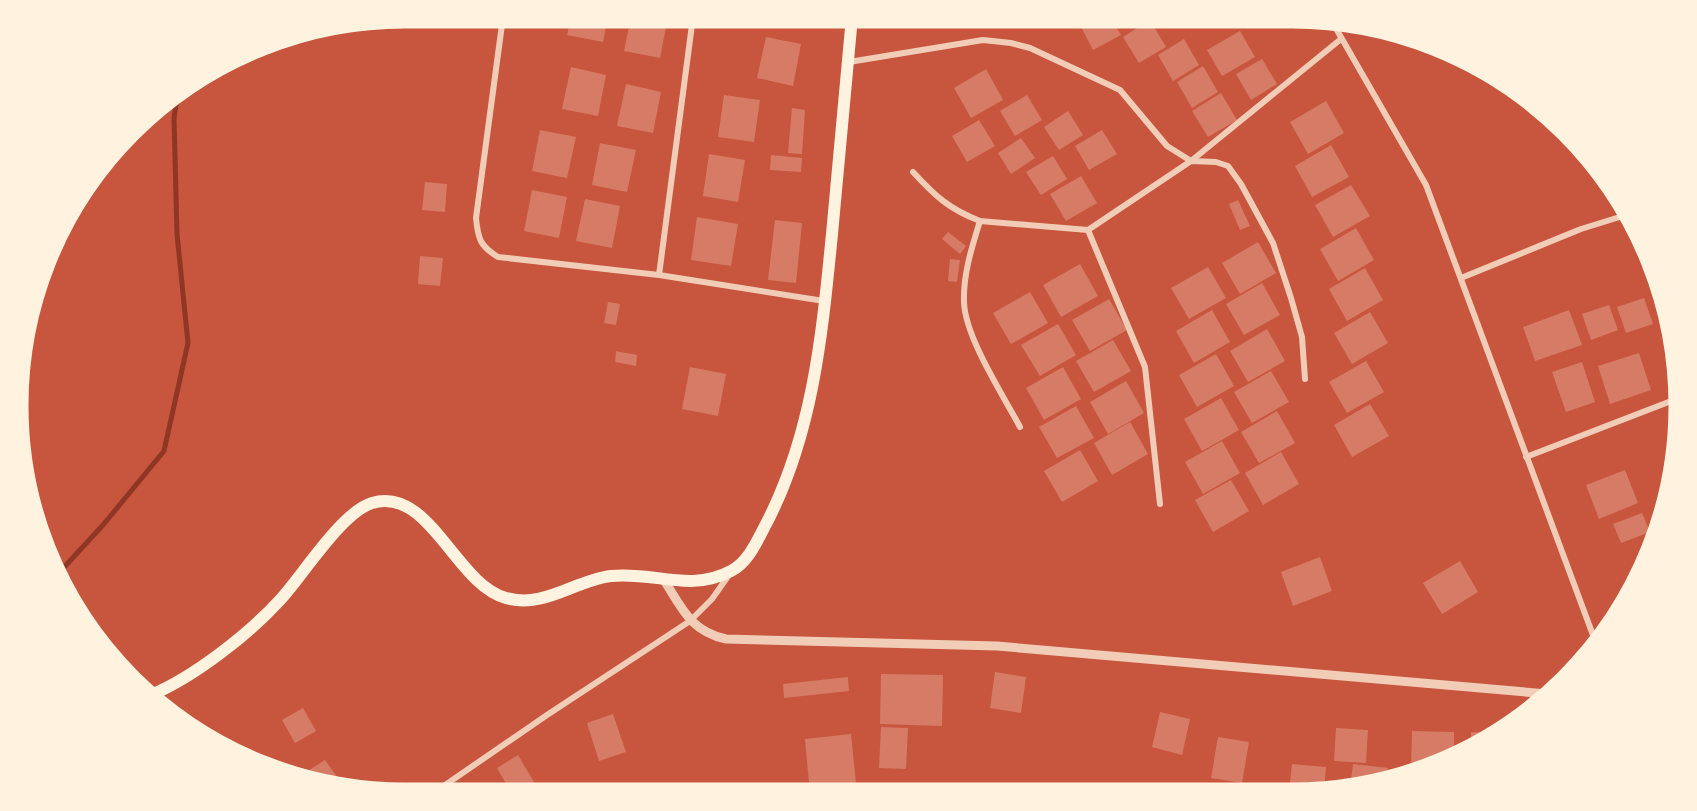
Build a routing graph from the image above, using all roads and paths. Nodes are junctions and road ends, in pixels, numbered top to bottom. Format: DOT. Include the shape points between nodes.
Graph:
graph roads {
  1 [pos="502,27"];
  2 [pos="692,27"];
  3 [pos="851,27"];
  4 [pos="1336,30"];
  5 [pos="1341,39"];
  6 [pos="848,62"];
  7 [pos="1191,161"];
  8 [pos="913,172"];
  9 [pos="1620,217"];
  10 [pos="980,221"];
  11 [pos="1088,230"];
  12 [pos="659,275"];
  13 [pos="1461,279"];
  14 [pos="825,301"];
  15 [pos="1305,379"];
  16 [pos="1670,402"];
  17 [pos="1020,427"];
  18 [pos="1526,457"];
  19 [pos="1160,504"];
  20 [pos="732,571"];
  21 [pos="664,580"];
  22 [pos="690,621"];
  23 [pos="1593,635"];
  24 [pos="158,691"];
  25 [pos="1537,693"];
  26 [pos="447,784"];
  1 -- 12 [label="street" via="476,218 485,249 498,257"];
  2 -- 12 [label="street"];
  3 -- 6 [label="main road"];
  4 -- 5 [label="street"];
  5 -- 7 [label="street"];
  5 -- 13 [label="street" via="1426,184"];
  6 -- 7 [label="street" via="983,40 1030,48 1120,90 1167,146"];
  6 -- 14 [label="main road"];
  7 -- 11 [label="street"];
  7 -- 15 [label="street" via="1228,166 1273,243 1302,337"];
  8 -- 10 [label="street" via="937,198"];
  9 -- 13 [label="street"];
  10 -- 11 [label="street"];
  10 -- 17 [label="street" via="967,266 967,323"];
  11 -- 19 [label="street" via="1145,367"];
  12 -- 14 [label="street"];
  13 -- 18 [label="street"];
  14 -- 20 [label="main road" via="812,396 795,457 772,513 744,563"];
  16 -- 18 [label="street"];
  18 -- 23 [label="street"];
  20 -- 21 [label="main road" via="693,582"];
  20 -- 22 [label="street"];
  21 -- 22 [label="street"];
  21 -- 24 [label="main road" via="610,576 532,601 505,598 474,580 418,513 401,503 371,503 355,512 258,622 211,659"];
  22 -- 25 [label="street" via="712,636 726,639 997,646"];
  22 -- 26 [label="street"];
}
